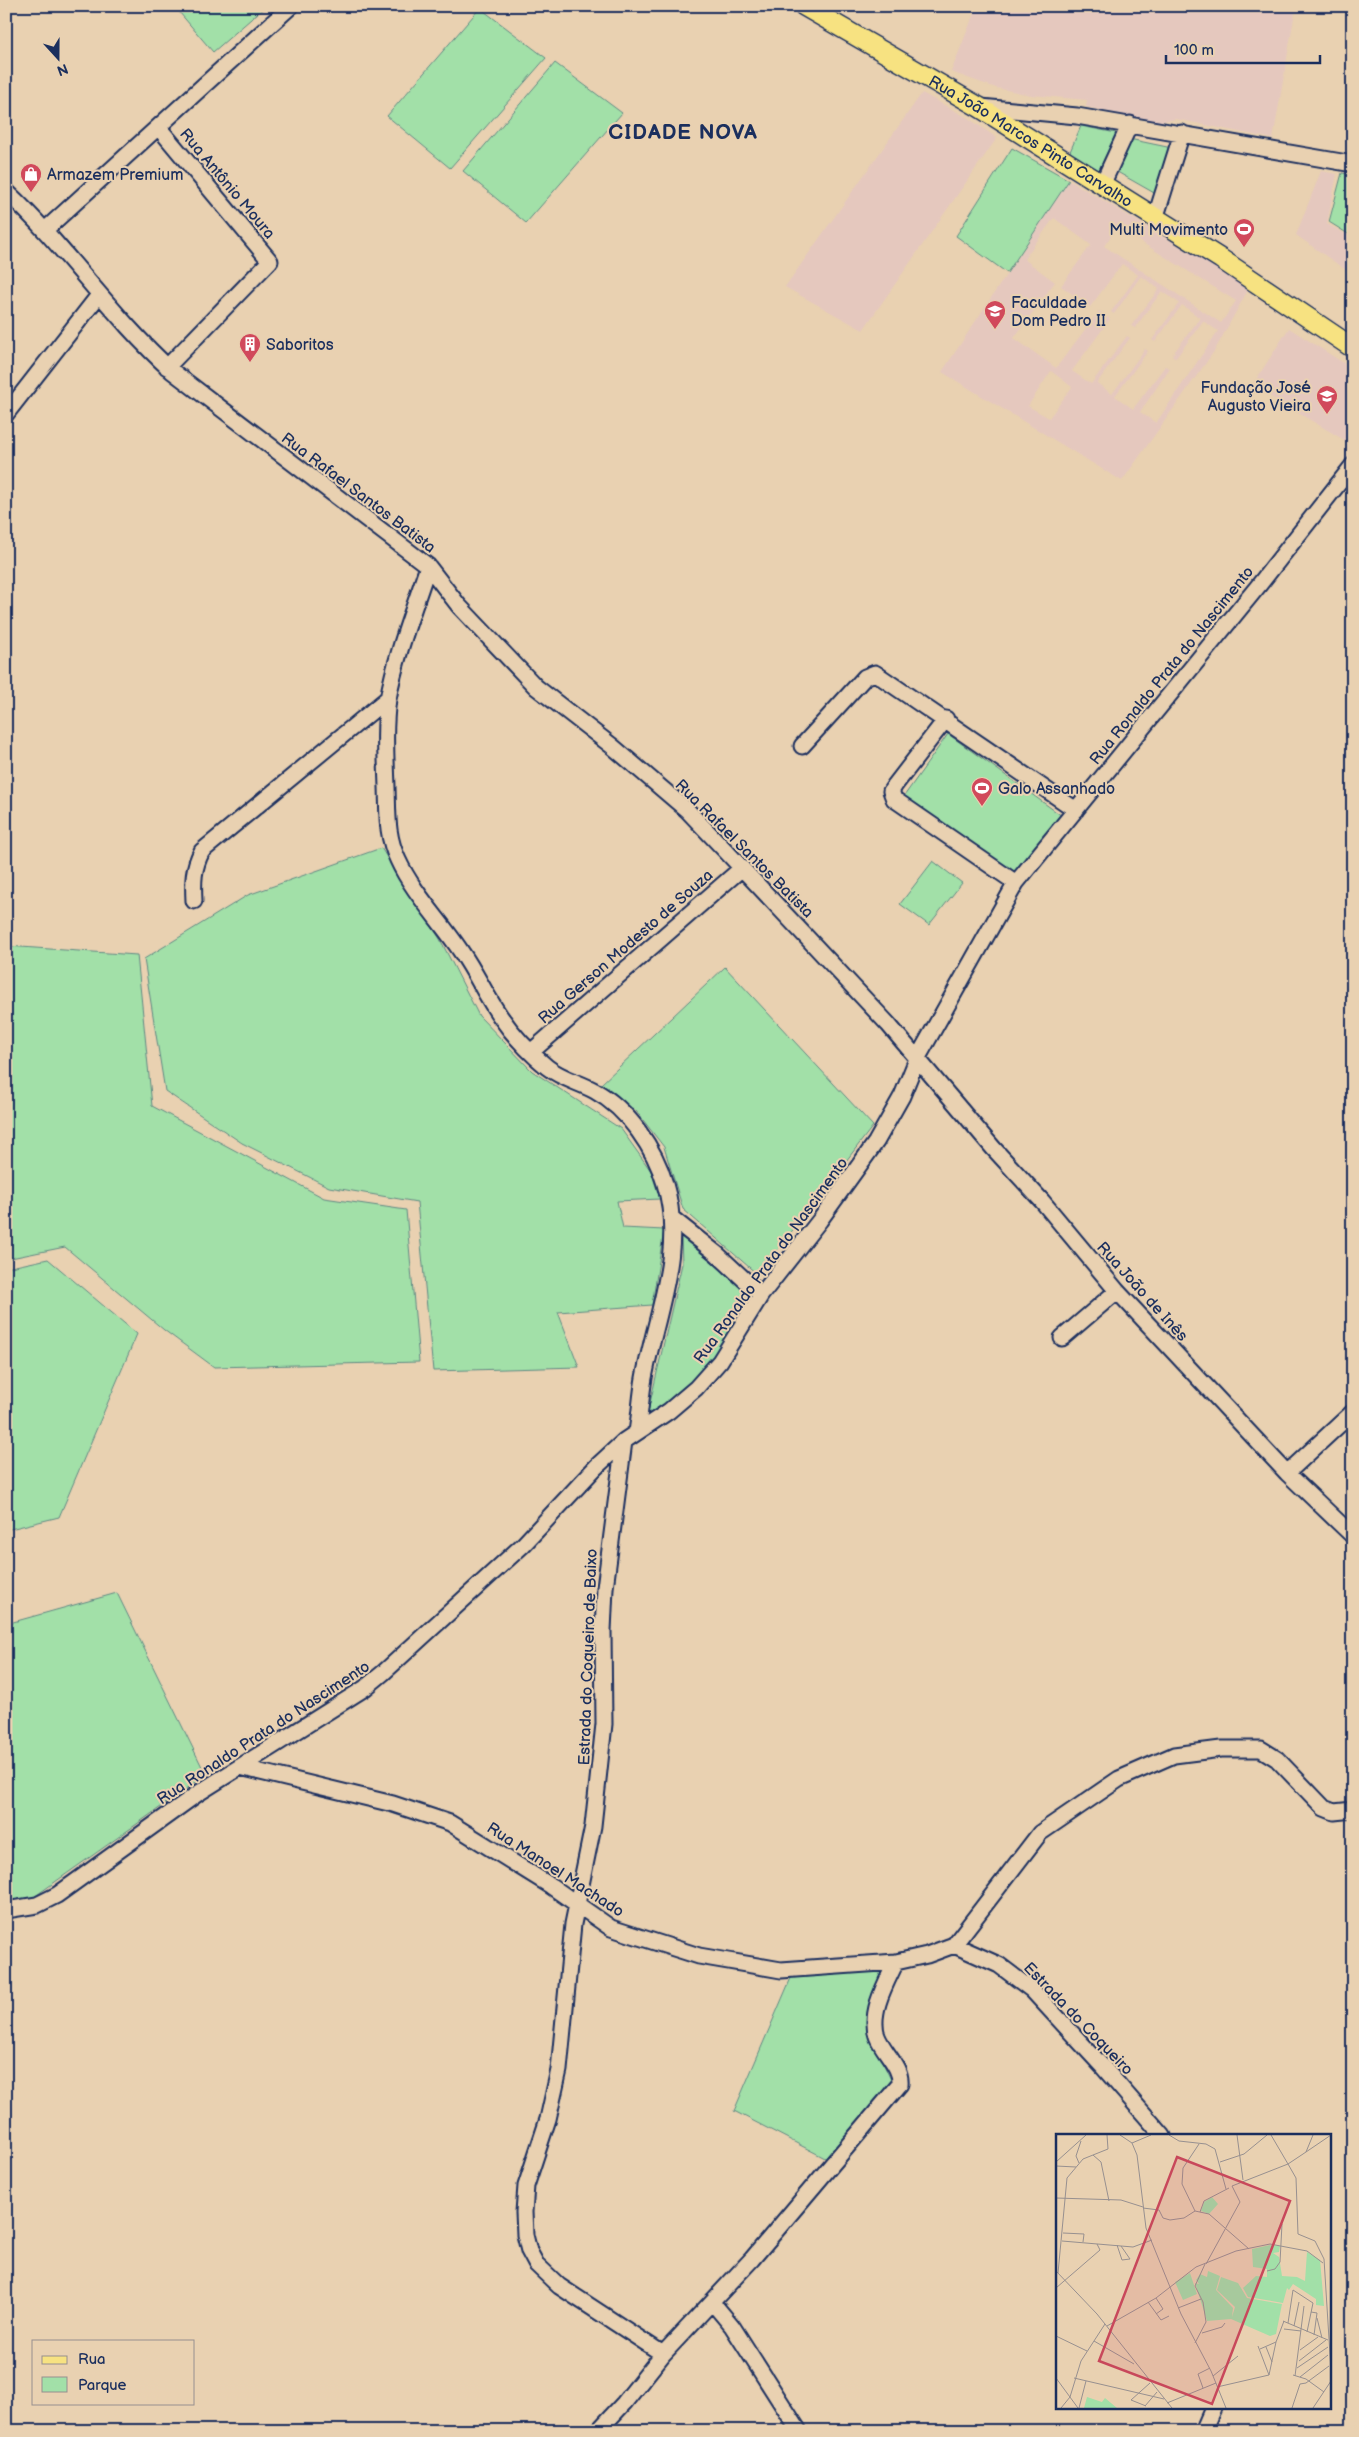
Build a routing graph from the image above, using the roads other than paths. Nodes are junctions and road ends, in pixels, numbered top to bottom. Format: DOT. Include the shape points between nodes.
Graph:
graph roads {
  1 [pos="290,6"];
  2 [pos="804,6"];
  3 [pos="980,107"];
  4 [pos="1130,124"];
  5 [pos="159,128"];
  6 [pos="1182,133"];
  7 [pos="1353,164"];
  8 [pos="1102,185"];
  9 [pos="8,195"];
  10 [pos="1155,219"];
  11 [pos="46,230"];
  12 [pos="99,295"];
  13 [pos="1353,348"];
  14 [pos="167,367"];
  15 [pos="6,414"];
  16 [pos="1353,465"];
  17 [pos="428,566"];
  18 [pos="388,698"];
  19 [pos="946,720"];
  20 [pos="802,746"];
  21 [pos="1076,810"];
  22 [pos="742,868"];
  23 [pos="1016,883"];
  24 [pos="194,901"];
  25 [pos="531,1052"];
  26 [pos="917,1060"];
  27 [pos="673,1219"];
  28 [pos="1117,1291"];
  29 [pos="761,1295"];
  30 [pos="1062,1338"];
  31 [pos="1353,1412"];
  32 [pos="637,1432"];
  33 [pos="624,1441"];
  34 [pos="1287,1473"];
  35 [pos="1353,1536"];
  36 [pos="240,1767"];
  37 [pos="1353,1810"];
  38 [pos="578,1904"];
  39 [pos="6,1910"];
  40 [pos="954,1945"];
  41 [pos="896,1962"];
  42 [pos="1161,2134"];
  43 [pos="712,2302"];
  44 [pos="663,2354"];
  45 [pos="1212,2410"];
  46 [pos="598,2431"];
  47 [pos="799,2431"];
  48 [pos="1203,2431"];
  1 -- 5 [label="street"];
  2 -- 3 [label="main road, Rua João Marcos Pinto Carvalho"];
  3 -- 4 [label="street"];
  3 -- 8 [label="main road, Rua João Marcos Pinto Carvalho"];
  4 -- 6 [label="street"];
  4 -- 8 [label="street"];
  5 -- 11 [label="street"];
  5 -- 14 [label="street, Rua Antônio Moura" via="270,261"];
  6 -- 7 [label="street"];
  6 -- 10 [label="street"];
  8 -- 10 [label="main road, Rua João Marcos Pinto Carvalho"];
  9 -- 11 [label="street, Rua Rafael Santos Batista"];
  10 -- 13 [label="main road, Rua João Marcos Pinto Carvalho"];
  11 -- 12 [label="street, Rua Rafael Santos Batista"];
  12 -- 14 [label="street, Rua Rafael Santos Batista"];
  12 -- 15 [label="street"];
  14 -- 17 [label="street, Rua Rafael Santos Batista"];
  16 -- 21 [label="street, Rua Ronaldo Prata do Nascimento"];
  17 -- 18 [label="street"];
  17 -- 22 [label="street, Rua Rafael Santos Batista" via="459,606 536,687 687,810"];
  18 -- 24 [label="street" via="202,852 192,878"];
  18 -- 25 [label="street" via="386,819 397,858 472,967 500,1016"];
  19 -- 20 [label="street" via="876,673 865,677"];
  19 -- 21 [label="street"];
  19 -- 23 [label="street" via="895,786 892,795"];
  21 -- 23 [label="street, Rua Ronaldo Prata do Nascimento"];
  22 -- 25 [label="street, Rua Gerson Modesto de Souza"];
  22 -- 26 [label="street, Rua Rafael Santos Batista" via="846,977"];
  23 -- 26 [label="street, Rua Ronaldo Prata do Nascimento"];
  25 -- 27 [label="street" via="550,1070 595,1091 628,1119 657,1164"];
  26 -- 28 [label="street, Rua João de Inês"];
  26 -- 29 [label="street, Rua Ronaldo Prata do Nascimento" via="902,1096 876,1142"];
  27 -- 29 [label="street"];
  27 -- 32 [label="street" via="668,1277 644,1376"];
  28 -- 30 [label="street"];
  28 -- 34 [label="street, Rua João de Inês"];
  29 -- 32 [label="street, Rua Ronaldo Prata do Nascimento" via="720,1361 696,1388"];
  31 -- 34 [label="street"];
  32 -- 33 [label="street, Rua Ronaldo Prata do Nascimento"];
  33 -- 36 [label="street, Rua Ronaldo Prata do Nascimento" via="596,1466 523,1545 383,1673"];
  33 -- 38 [label="street, Estrada do Coqueiro de Baixo" via="605,1588 603,1750"];
  34 -- 35 [label="street, Rua João de Inês"];
  36 -- 38 [label="street, Rua Manoel Machado" via="393,1804 450,1823"];
  36 -- 39 [label="street, Rua Ronaldo Prata do Nascimento" via="197,1794 57,1895 37,1905"];
  37 -- 40 [label="street" via="1334,1812 1324,1808 1277,1759 1260,1749 1221,1749 1174,1755 1119,1779 1040,1833"];
  38 -- 41 [label="street, Rua Manoel Machado" via="602,1924 616,1930 723,1962 792,1971"];
  38 -- 44 [label="street, Estrada do Coqueiro de Baixo" via="559,2070 526,2186 525,2235 536,2264 554,2282"];
  40 -- 41 [label="street, Rua Manoel Machado"];
  40 -- 42 [label="street, Estrada do Coqueiro" via="1010,1972 1032,1990"];
  41 -- 43 [label="street" via="884,1987 875,2024 878,2037 899,2073 900,2084"];
  43 -- 44 [label="street"];
  43 -- 47 [label="street" via="732,2326"];
  44 -- 46 [label="street"];
  45 -- 48 [label="street"];
}
